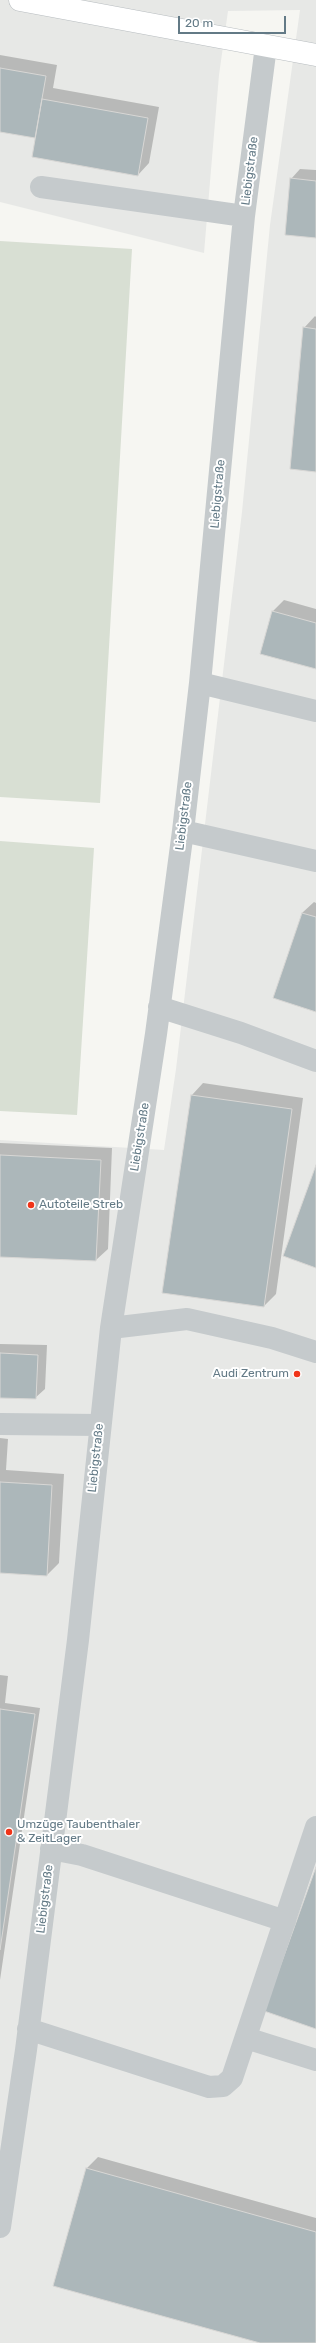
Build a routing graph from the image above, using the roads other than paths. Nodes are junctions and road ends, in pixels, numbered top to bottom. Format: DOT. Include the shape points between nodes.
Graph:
graph roads {
  1 [pos="20,0"];
  2 [pos="266,46"];
  3 [pos="316,55"];
  4 [pos="41,187"];
  5 [pos="244,216"];
  6 [pos="200,683"];
  7 [pos="316,711"];
  8 [pos="183,831"];
  9 [pos="316,861"];
  10 [pos="159,1007"];
  11 [pos="316,1061"];
  12 [pos="111,1328"];
  13 [pos="316,1352"];
  14 [pos="0,1424"];
  15 [pos="99,1425"];
  16 [pos="316,1827"];
  17 [pos="51,1849"];
  18 [pos="285,1921"];
  19 [pos="28,2029"];
  20 [pos="246,2038"];
  21 [pos="316,2060"];
  22 [pos="0,2226"];
  1 -- 2 [label="main road"];
  2 -- 3 [label="main road"];
  2 -- 5 [label="street, Liebigstraße"];
  4 -- 5 [label="street"];
  5 -- 6 [label="street, Liebigstraße"];
  6 -- 7 [label="street"];
  6 -- 8 [label="street, Liebigstraße"];
  8 -- 9 [label="street"];
  8 -- 10 [label="street, Liebigstraße"];
  10 -- 11 [label="street" via="241,1033"];
  10 -- 12 [label="street, Liebigstraße"];
  12 -- 13 [label="street" via="187,1319 272,1338"];
  12 -- 15 [label="street, Liebigstraße"];
  14 -- 15 [label="street"];
  15 -- 17 [label="street, Liebigstraße" via="78,1640"];
  16 -- 18 [label="street"];
  17 -- 18 [label="street" via="82,1855"];
  17 -- 19 [label="street, Liebigstraße"];
  18 -- 20 [label="street"];
  19 -- 20 [label="street" via="209,2087 223,2086 232,2078"];
  19 -- 22 [label="street, Liebigstraße"];
  20 -- 21 [label="street"];
}
